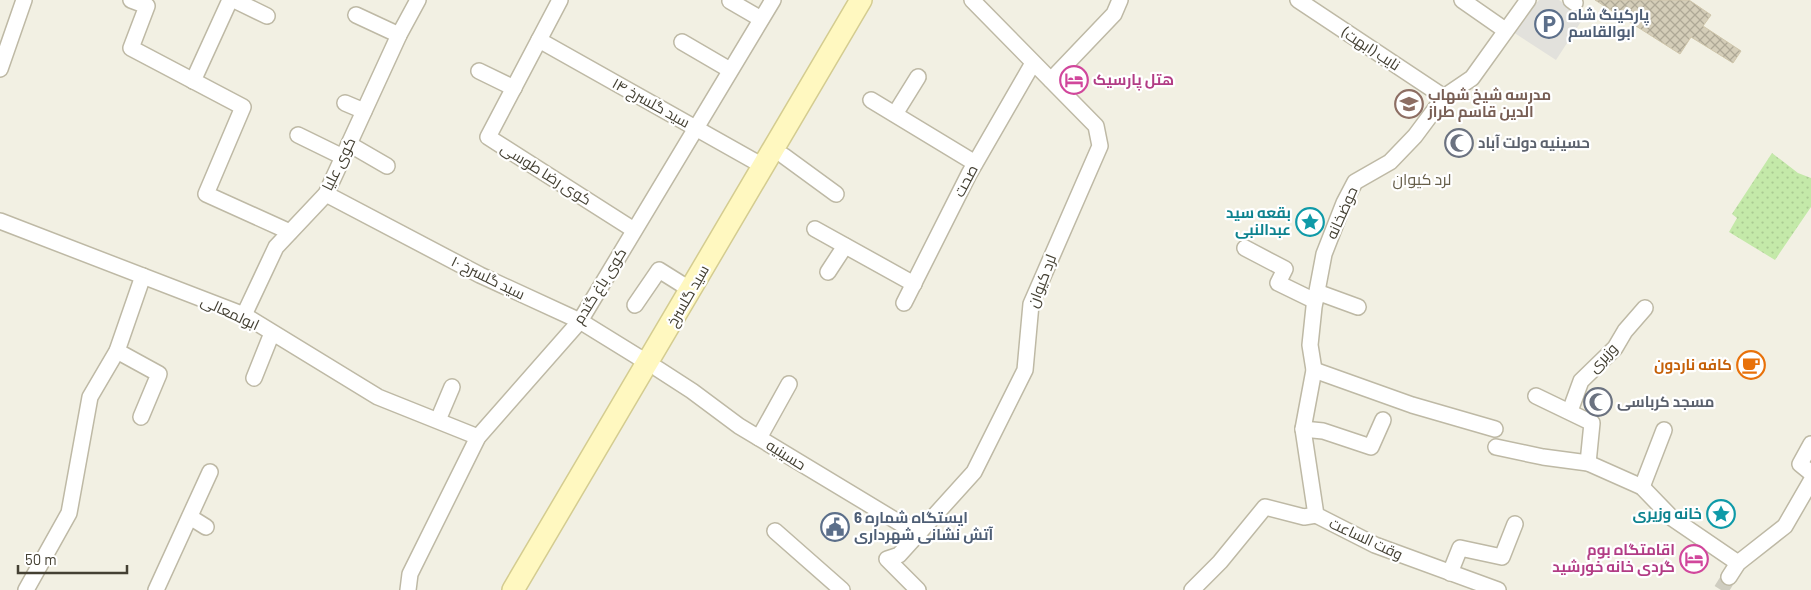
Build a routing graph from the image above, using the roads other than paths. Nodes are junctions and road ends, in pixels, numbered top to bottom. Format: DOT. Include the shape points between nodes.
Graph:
graph roads {
  1 [pos="24,0"];
  2 [pos="131,0"];
  3 [pos="230,0"];
  4 [pos="234,0"];
  5 [pos="418,0"];
  6 [pos="560,0"];
  7 [pos="773,0"];
  8 [pos="860,0"];
  9 [pos="874,0"];
  10 [pos="972,0"];
  11 [pos="1120,0"];
  12 [pos="1298,0"];
  13 [pos="1462,0"];
  14 [pos="1528,0"];
  15 [pos="730,1"];
  16 [pos="149,3"];
  17 [pos="356,15"];
  18 [pos="266,16"];
  19 [pos="761,19"];
  20 [pos="1505,30"];
  21 [pos="399,35"];
  22 [pos="539,40"];
  23 [pos="682,42"];
  24 [pos="1034,63"];
  25 [pos="0,70"];
  26 [pos="730,70"];
  27 [pos="479,71"];
  28 [pos="918,77"];
  29 [pos="1050,80"];
  30 [pos="193,81"];
  31 [pos="514,88"];
  32 [pos="1444,97"];
  33 [pos="871,100"];
  34 [pos="346,103"];
  35 [pos="364,111"];
  36 [pos="895,114"];
  37 [pos="694,128"];
  38 [pos="298,135"];
  39 [pos="346,150"];
  40 [pos="784,156"];
  41 [pos="976,163"];
  42 [pos="387,166"];
  43 [pos="763,166"];
  44 [pos="326,194"];
  45 [pos="836,194"];
  46 [pos="0,221"];
  47 [pos="815,229"];
  48 [pos="634,230"];
  49 [pos="290,232"];
  50 [pos="845,246"];
  51 [pos="1245,248"];
  52 [pos="828,272"];
  53 [pos="143,276"];
  54 [pos="914,284"];
  55 [pos="691,290"];
  56 [pos="1316,297"];
  57 [pos="904,303"];
  58 [pos="635,305"];
  59 [pos="1358,307"];
  60 [pos="1645,308"];
  61 [pos="244,316"];
  62 [pos="580,321"];
  63 [pos="272,333"];
  64 [pos="117,351"];
  65 [pos="653,366"];
  66 [pos="1314,370"];
  67 [pos="254,378"];
  68 [pos="788,384"];
  69 [pos="452,387"];
  70 [pos="1536,396"];
  71 [pos="1388,408"];
  72 [pos="1570,412"];
  73 [pos="142,417"];
  74 [pos="438,420"];
  75 [pos="1304,429"];
  76 [pos="1495,429"];
  77 [pos="1664,430"];
  78 [pos="478,437"];
  79 [pos="759,438"];
  80 [pos="1811,444"];
  81 [pos="1496,447"];
  82 [pos="1588,463"];
  83 [pos="210,472"];
  84 [pos="1811,473"];
  85 [pos="1811,481"];
  86 [pos="1642,487"];
  87 [pos="1316,515"];
  88 [pos="190,517"];
  89 [pos="1515,524"];
  90 [pos="558,525"];
  91 [pos="206,527"];
  92 [pos="775,531"];
  93 [pos="918,534"];
  94 [pos="1738,563"];
  95 [pos="1450,574"];
  96 [pos="1729,577"];
  97 [pos="26,590"];
  98 [pos="156,590"];
  99 [pos="408,590"];
  100 [pos="513,590"];
  101 [pos="526,590"];
  102 [pos="842,590"];
  103 [pos="918,590"];
  104 [pos="1192,590"];
  105 [pos="1498,590"];
  1 -- 25 [label="street"];
  2 -- 16 [label="street"];
  3 -- 30 [label="street"];
  4 -- 18 [label="street"];
  5 -- 21 [label="street, کوی علیا"];
  6 -- 22 [label="street, کوی رضا طوسی"];
  7 -- 19 [label="street, کوی باغ گندم"];
  8 -- 43 [label="main road, سید گلسرخ"];
  9 -- 40 [label="main road, سید گلسرخ"];
  10 -- 24 [label="street, لرد کیوان"];
  11 -- 29 [label="street" via="1114,14"];
  12 -- 32 [label="street, نایب (ابهت)"];
  13 -- 20 [label="street"];
  14 -- 20 [label="street"];
  15 -- 19 [label="street"];
  16 -- 30 [label="street" via="131,48"];
  17 -- 21 [label="street"];
  19 -- 26 [label="street, کوی باغ گندم"];
  20 -- 32 [label="street, حوضخانه" via="1472,78"];
  21 -- 35 [label="street, کوی علیا"];
  22 -- 31 [label="street, کوی رضا طوسی"];
  22 -- 37 [label="street, سید گلسرخ ۱۴"];
  23 -- 26 [label="street"];
  24 -- 29 [label="street, لرد کیوان"];
  24 -- 41 [label="street, صحت"];
  26 -- 37 [label="street, کوی باغ گندم"];
  27 -- 31 [label="street"];
  28 -- 36 [label="street"];
  29 -- 93 [label="street, لرد کیوان" via="1096,126 1100,146 1031,304 1025,370 974,472"];
  30 -- 49 [label="street" via="244,107 206,194"];
  31 -- 48 [label="street, کوی رضا طوسی" via="488,137"];
  32 -- 56 [label="street, حوضخانه" via="1415,136 1390,162 1355,182 1324,254"];
  33 -- 36 [label="street"];
  34 -- 35 [label="street"];
  35 -- 39 [label="street, کوی علیا"];
  36 -- 41 [label="street"];
  37 -- 43 [label="street, سید گلسرخ ۱۴"];
  37 -- 48 [label="street, کوی باغ گندم"];
  38 -- 39 [label="street"];
  39 -- 42 [label="street"];
  39 -- 44 [label="street, کوی علیا"];
  40 -- 45 [label="street"];
  40 -- 65 [label="main road, سید گلسرخ"];
  41 -- 54 [label="street, صحت"];
  43 -- 55 [label="main road, سید گلسرخ"];
  44 -- 49 [label="street, کوی علیا"];
  44 -- 62 [label="street, سید گلسرخ ۱۰" via="480,276"];
  46 -- 53 [label="street, ابولمعالی"];
  47 -- 50 [label="street"];
  48 -- 62 [label="street, کوی باغ گندم"];
  49 -- 61 [label="street, کوی علیا" via="276,248"];
  50 -- 52 [label="street"];
  50 -- 54 [label="street"];
  51 -- 56 [label="street" via="1285,269 1278,283"];
  53 -- 61 [label="street, ابولمعالی"];
  53 -- 64 [label="street"];
  54 -- 57 [label="street, صحت"];
  55 -- 58 [label="street" via="659,270"];
  55 -- 65 [label="main road, سید گلسرخ"];
  56 -- 59 [label="street"];
  56 -- 66 [label="street, حوضخانه" via="1310,345"];
  60 -- 72 [label="street, وزیری" via="1624,331 1615,348 1580,381"];
  61 -- 63 [label="street, ابولمعالی"];
  62 -- 65 [label="street, سید گلسرخ ۱۰"];
  62 -- 78 [label="street, کوی باغ گندم"];
  63 -- 67 [label="street"];
  63 -- 74 [label="street, ابولمعالی" via="378,397"];
  64 -- 73 [label="street" via="159,374"];
  64 -- 97 [label="street" via="90,397 69,513"];
  65 -- 79 [label="street, حسینیه"];
  65 -- 90 [label="main road, سید گلسرخ"];
  66 -- 71 [label="street"];
  66 -- 75 [label="street, وقت الساعت"];
  68 -- 79 [label="street"];
  69 -- 74 [label="street"];
  70 -- 72 [label="street"];
  71 -- 75 [label="street" via="1371,447 1323,431"];
  71 -- 76 [label="street"];
  72 -- 82 [label="street" via="1592,423"];
  74 -- 78 [label="street, ابولمعالی"];
  75 -- 87 [label="street, وقت الساعت"];
  77 -- 86 [label="street"];
  78 -- 99 [label="street, کوی باغ گندم" via="410,574"];
  79 -- 93 [label="street, حسینیه"];
  80 -- 84 [label="street" via="1800,464"];
  81 -- 82 [label="street"];
  82 -- 86 [label="street"];
  83 -- 88 [label="street"];
  85 -- 94 [label="street" via="1785,526"];
  86 -- 94 [label="street" via="1672,518"];
  87 -- 95 [label="street, وقت الساعت" via="1375,545"];
  87 -- 104 [label="street" via="1304,516 1265,507 1220,562"];
  88 -- 91 [label="street"];
  88 -- 98 [label="street"];
  89 -- 95 [label="street" via="1502,557 1460,548"];
  90 -- 100 [label="main road, سید گلسرخ"];
  90 -- 101 [label="main road, سید گلسرخ"];
  92 -- 102 [label="street"];
  93 -- 103 [label="street, لرد کیوان" via="899,555 887,559"];
  94 -- 96 [label="street"];
  95 -- 105 [label="street, وقت الساعت"];
}
